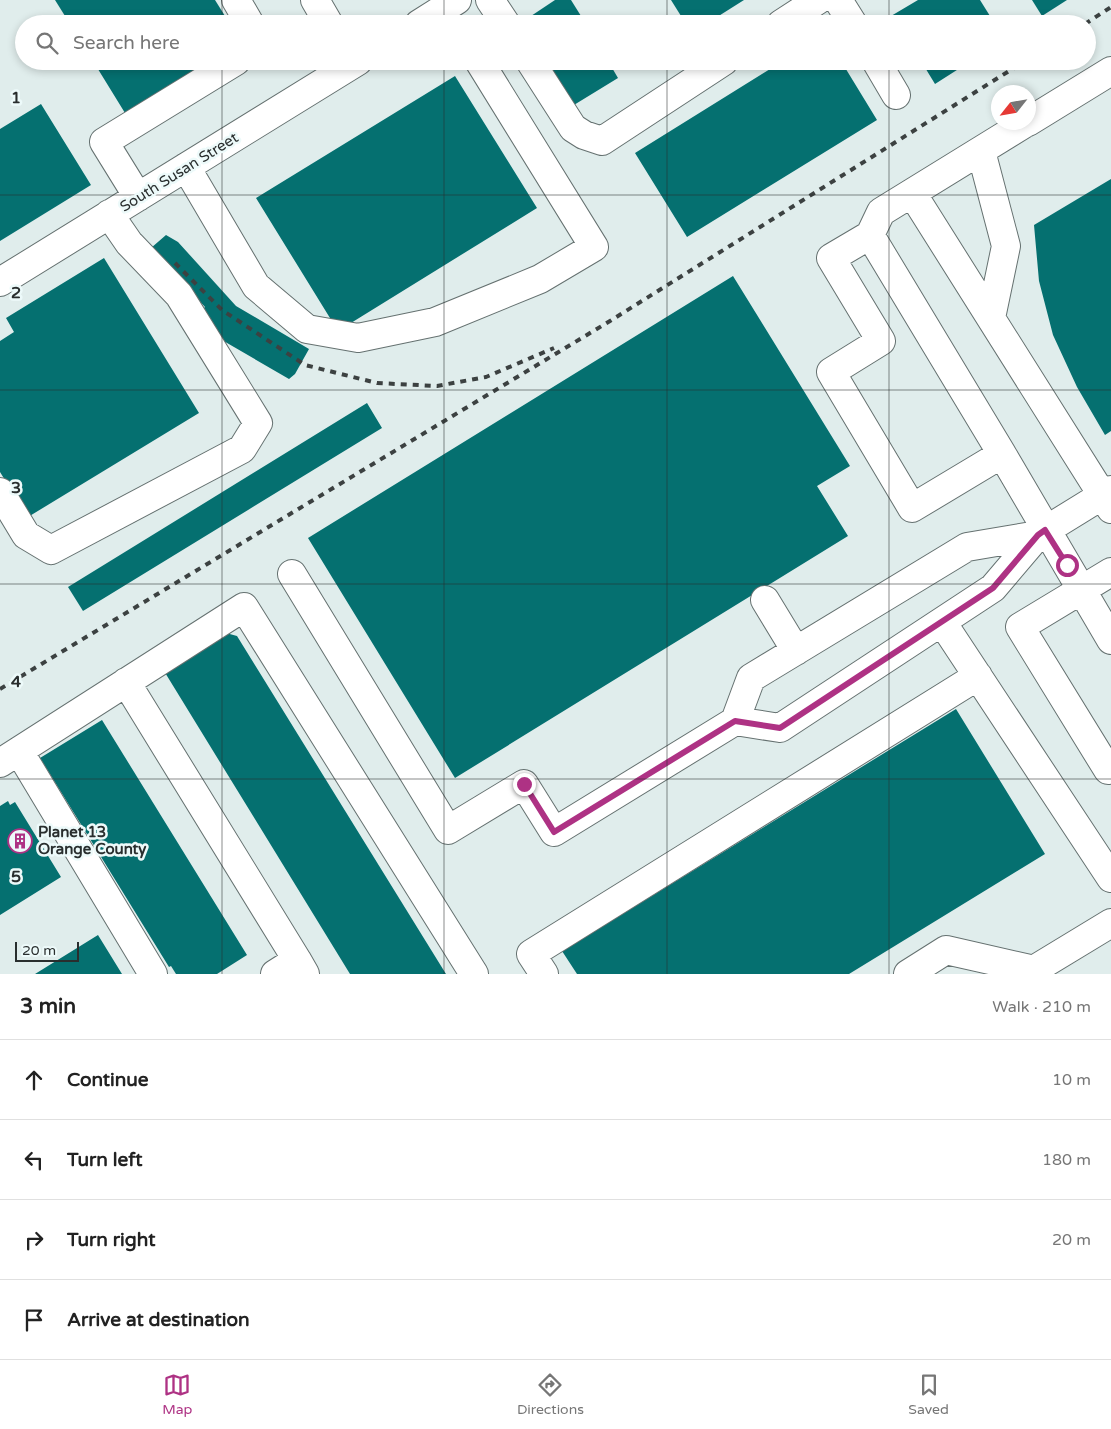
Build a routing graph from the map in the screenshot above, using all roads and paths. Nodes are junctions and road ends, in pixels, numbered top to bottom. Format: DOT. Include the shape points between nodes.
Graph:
graph roads {
  1 [pos="236,0"];
  2 [pos="315,0"];
  3 [pos="490,0"];
  4 [pos="818,0"];
  5 [pos="838,0"];
  6 [pos="453,10"];
  7 [pos="245,15"];
  8 [pos="324,15"];
  9 [pos="441,15"];
  10 [pos="500,15"];
  11 [pos="795,15"];
  12 [pos="847,15"];
  13 [pos="221,70"];
  14 [pos="341,70"];
  15 [pos="485,70"];
  16 [pos="536,70"];
  17 [pos="710,70"];
  18 [pos="881,70"];
  19 [pos="1111,71"];
  20 [pos="896,95"];
  21 [pos="1036,117"];
  22 [pos="1015,130"];
  23 [pos="981,151"];
  24 [pos="186,167"];
  25 [pos="912,193"];
  26 [pos="138,197"];
  27 [pos="110,214"];
  28 [pos="870,235"];
  29 [pos="0,282"];
  30 [pos="991,318"];
  31 [pos="1002,454"];
  32 [pos="0,492"];
  33 [pos="1108,498"];
  34 [pos="1041,532"];
  35 [pos="1111,572"];
  36 [pos="292,574"];
  37 [pos="1081,590"];
  38 [pos="766,600"];
  39 [pos="942,622"];
  40 [pos="1111,640"];
  41 [pos="796,651"];
  42 [pos="978,676"];
  43 [pos="126,682"];
  44 [pos="735,721"];
  45 [pos="10,757"];
  46 [pos="1108,770"];
  47 [pos="1111,878"];
  48 [pos="1111,923"];
  49 [pos="292,969"];
  50 [pos="1031,972"];
  51 [pos="153,974"];
  52 [pos="474,974"];
  53 [pos="544,974"];
  54 [pos="908,974"];
  1 -- 7 [label="street"];
  2 -- 8 [label="street"];
  3 -- 10 [label="street"];
  4 -- 11 [label="street"];
  5 -- 12 [label="street"];
  6 -- 9 [label="street"];
  13 -- 26 [label="street" via="104,142"];
  14 -- 24 [label="street, South Susan Street"];
  15 -- 24 [label="street" via="594,247 540,279 435,322 358,338 308,329 256,286"];
  16 -- 17 [label="street" via="573,128 602,141"];
  18 -- 20 [label="street"];
  19 -- 21 [label="street"];
  22 -- 23 [label="street"];
  23 -- 25 [label="street"];
  23 -- 30 [label="street" via="1006,246"];
  24 -- 26 [label="street, South Susan Street"];
  25 -- 28 [label="street" via="881,212"];
  25 -- 30 [label="street"];
  26 -- 27 [label="street, South Susan Street"];
  27 -- 29 [label="street, South Susan Street"];
  27 -- 32 [label="street" via="129,243 179,295 258,423 242,449 51,550 26,535"];
  28 -- 31 [label="street"];
  28 -- 31 [label="street" via="832,258 881,341 831,372 912,508"];
  30 -- 33 [label="street"];
  31 -- 34 [label="street"];
  33 -- 34 [label="street"];
  34 -- 37 [label="street"];
  34 -- 39 [label="street" via="993,588"];
  34 -- 41 [label="street" via="967,547"];
  35 -- 37 [label="street"];
  36 -- 44 [label="street" via="448,830 524,784 554,832"];
  37 -- 40 [label="street"];
  37 -- 46 [label="street" via="1020,627"];
  38 -- 41 [label="street"];
  39 -- 42 [label="street"];
  39 -- 44 [label="street" via="780,728"];
  41 -- 44 [label="street" via="751,678"];
  42 -- 47 [label="street"];
  42 -- 53 [label="street" via="531,954"];
  43 -- 45 [label="street"];
  43 -- 49 [label="street"];
  43 -- 52 [label="street" via="244,607"];
  45 -- 51 [label="street"];
  48 -- 50 [label="street"];
  50 -- 54 [label="street" via="946,950"];
}
